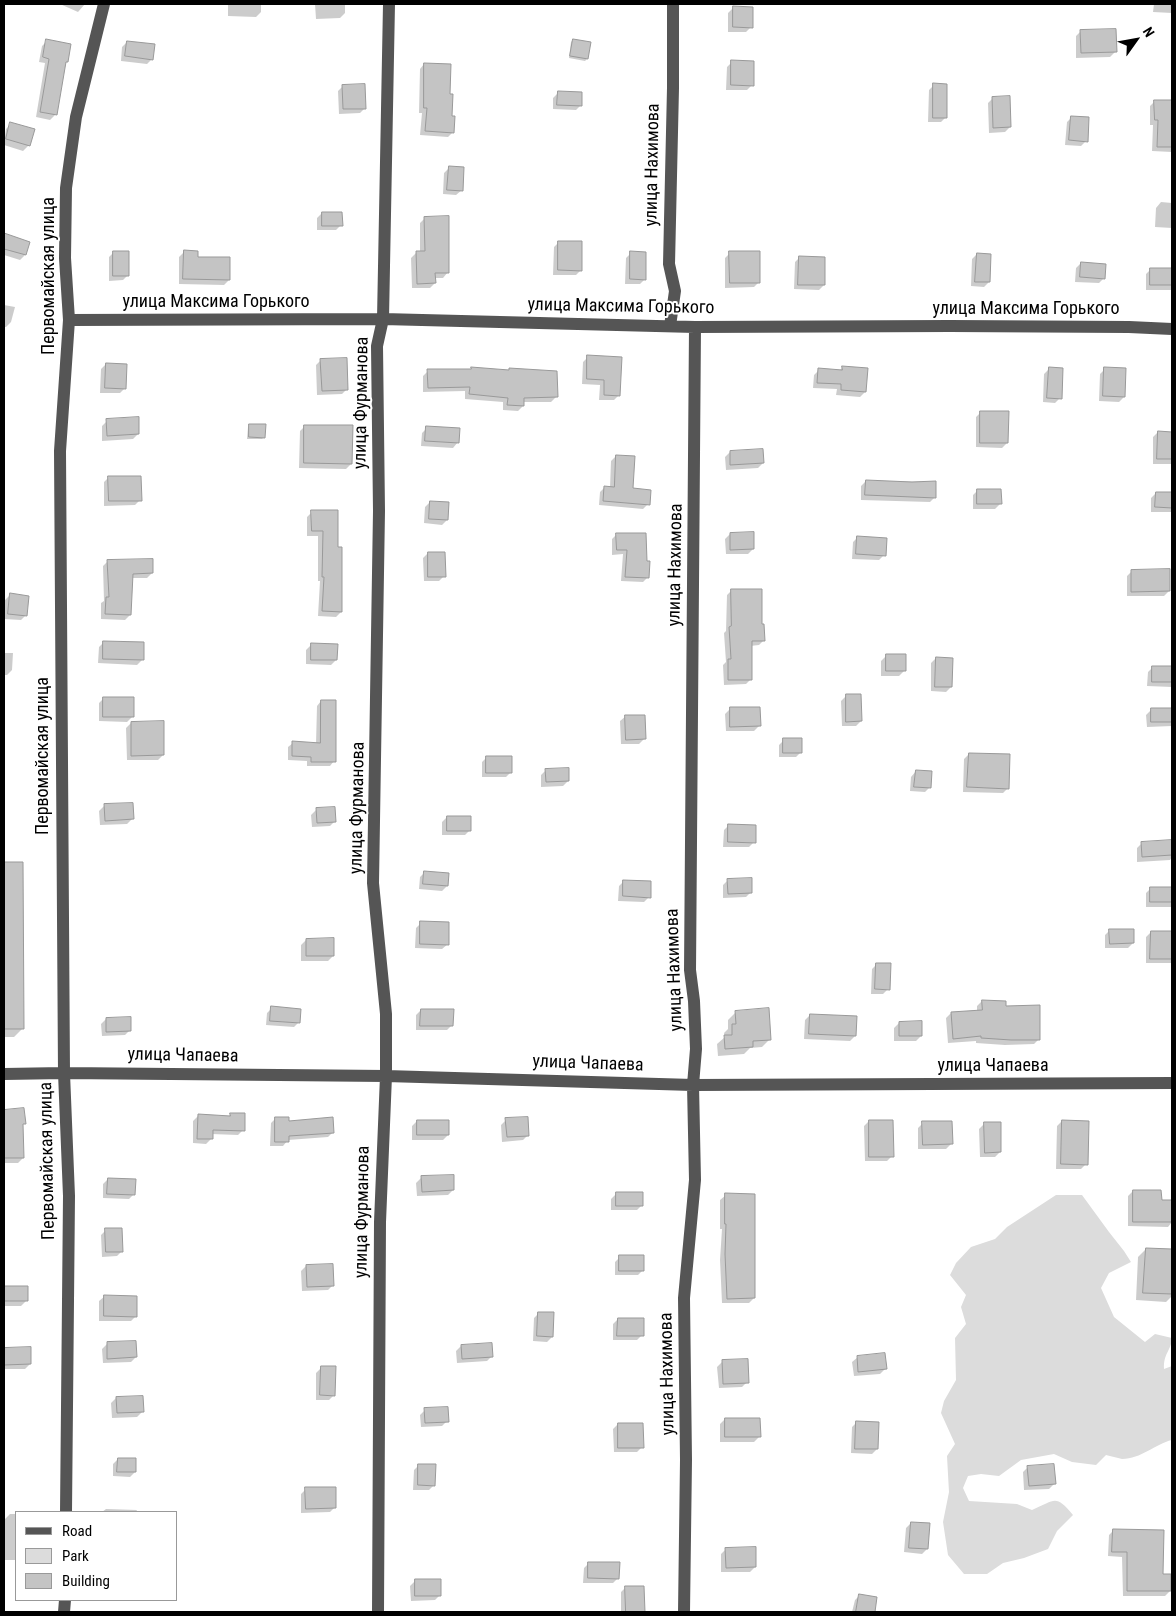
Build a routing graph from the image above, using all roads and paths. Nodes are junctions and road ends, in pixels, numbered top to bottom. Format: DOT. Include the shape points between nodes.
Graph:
graph roads {
  1 [pos="104,4"];
  2 [pos="389,4"];
  3 [pos="673,4"];
  4 [pos="383,319"];
  5 [pos="69,320"];
  6 [pos="670,326"];
  7 [pos="695,326"];
  8 [pos="1172,329"];
  9 [pos="64,1073"];
  10 [pos="4,1074"];
  11 [pos="386,1076"];
  12 [pos="1172,1083"];
  13 [pos="693,1084"];
  14 [pos="66,1511"];
  15 [pos="378,1612"];
  16 [pos="684,1612"];
  1 -- 5 [label="street, Первомайская улица" via="76,117 66,188 65,258"];
  2 -- 4 [label="street, улица Фурманова"];
  3 -- 6 [label="street, улица Нахимова" via="669,264 675,291"];
  4 -- 5 [label="street, улица Максима Горького"];
  4 -- 6 [label="street, улица Максима Горького"];
  4 -- 11 [label="street, улица Фурманова" via="378,346 374,884 386,1014"];
  5 -- 9 [label="street, Первомайская улица" via="60,451"];
  6 -- 7 [label="street, улица Максима Горького"];
  7 -- 8 [label="street, улица Максима Горького"];
  7 -- 13 [label="street, улица Нахимова" via="690,970 696,1049"];
  9 -- 10 [label="street, улица Чапаева"];
  9 -- 11 [label="street, улица Чапаева"];
  9 -- 14 [label="street, Первомайская улица" via="68,1196"];
  11 -- 13 [label="street, улица Чапаева"];
  11 -- 15 [label="street, улица Фурманова" via="380,1222"];
  12 -- 13 [label="street, улица Чапаева"];
  13 -- 16 [label="street, улица Нахимова" via="695,1180 684,1298"];
}
